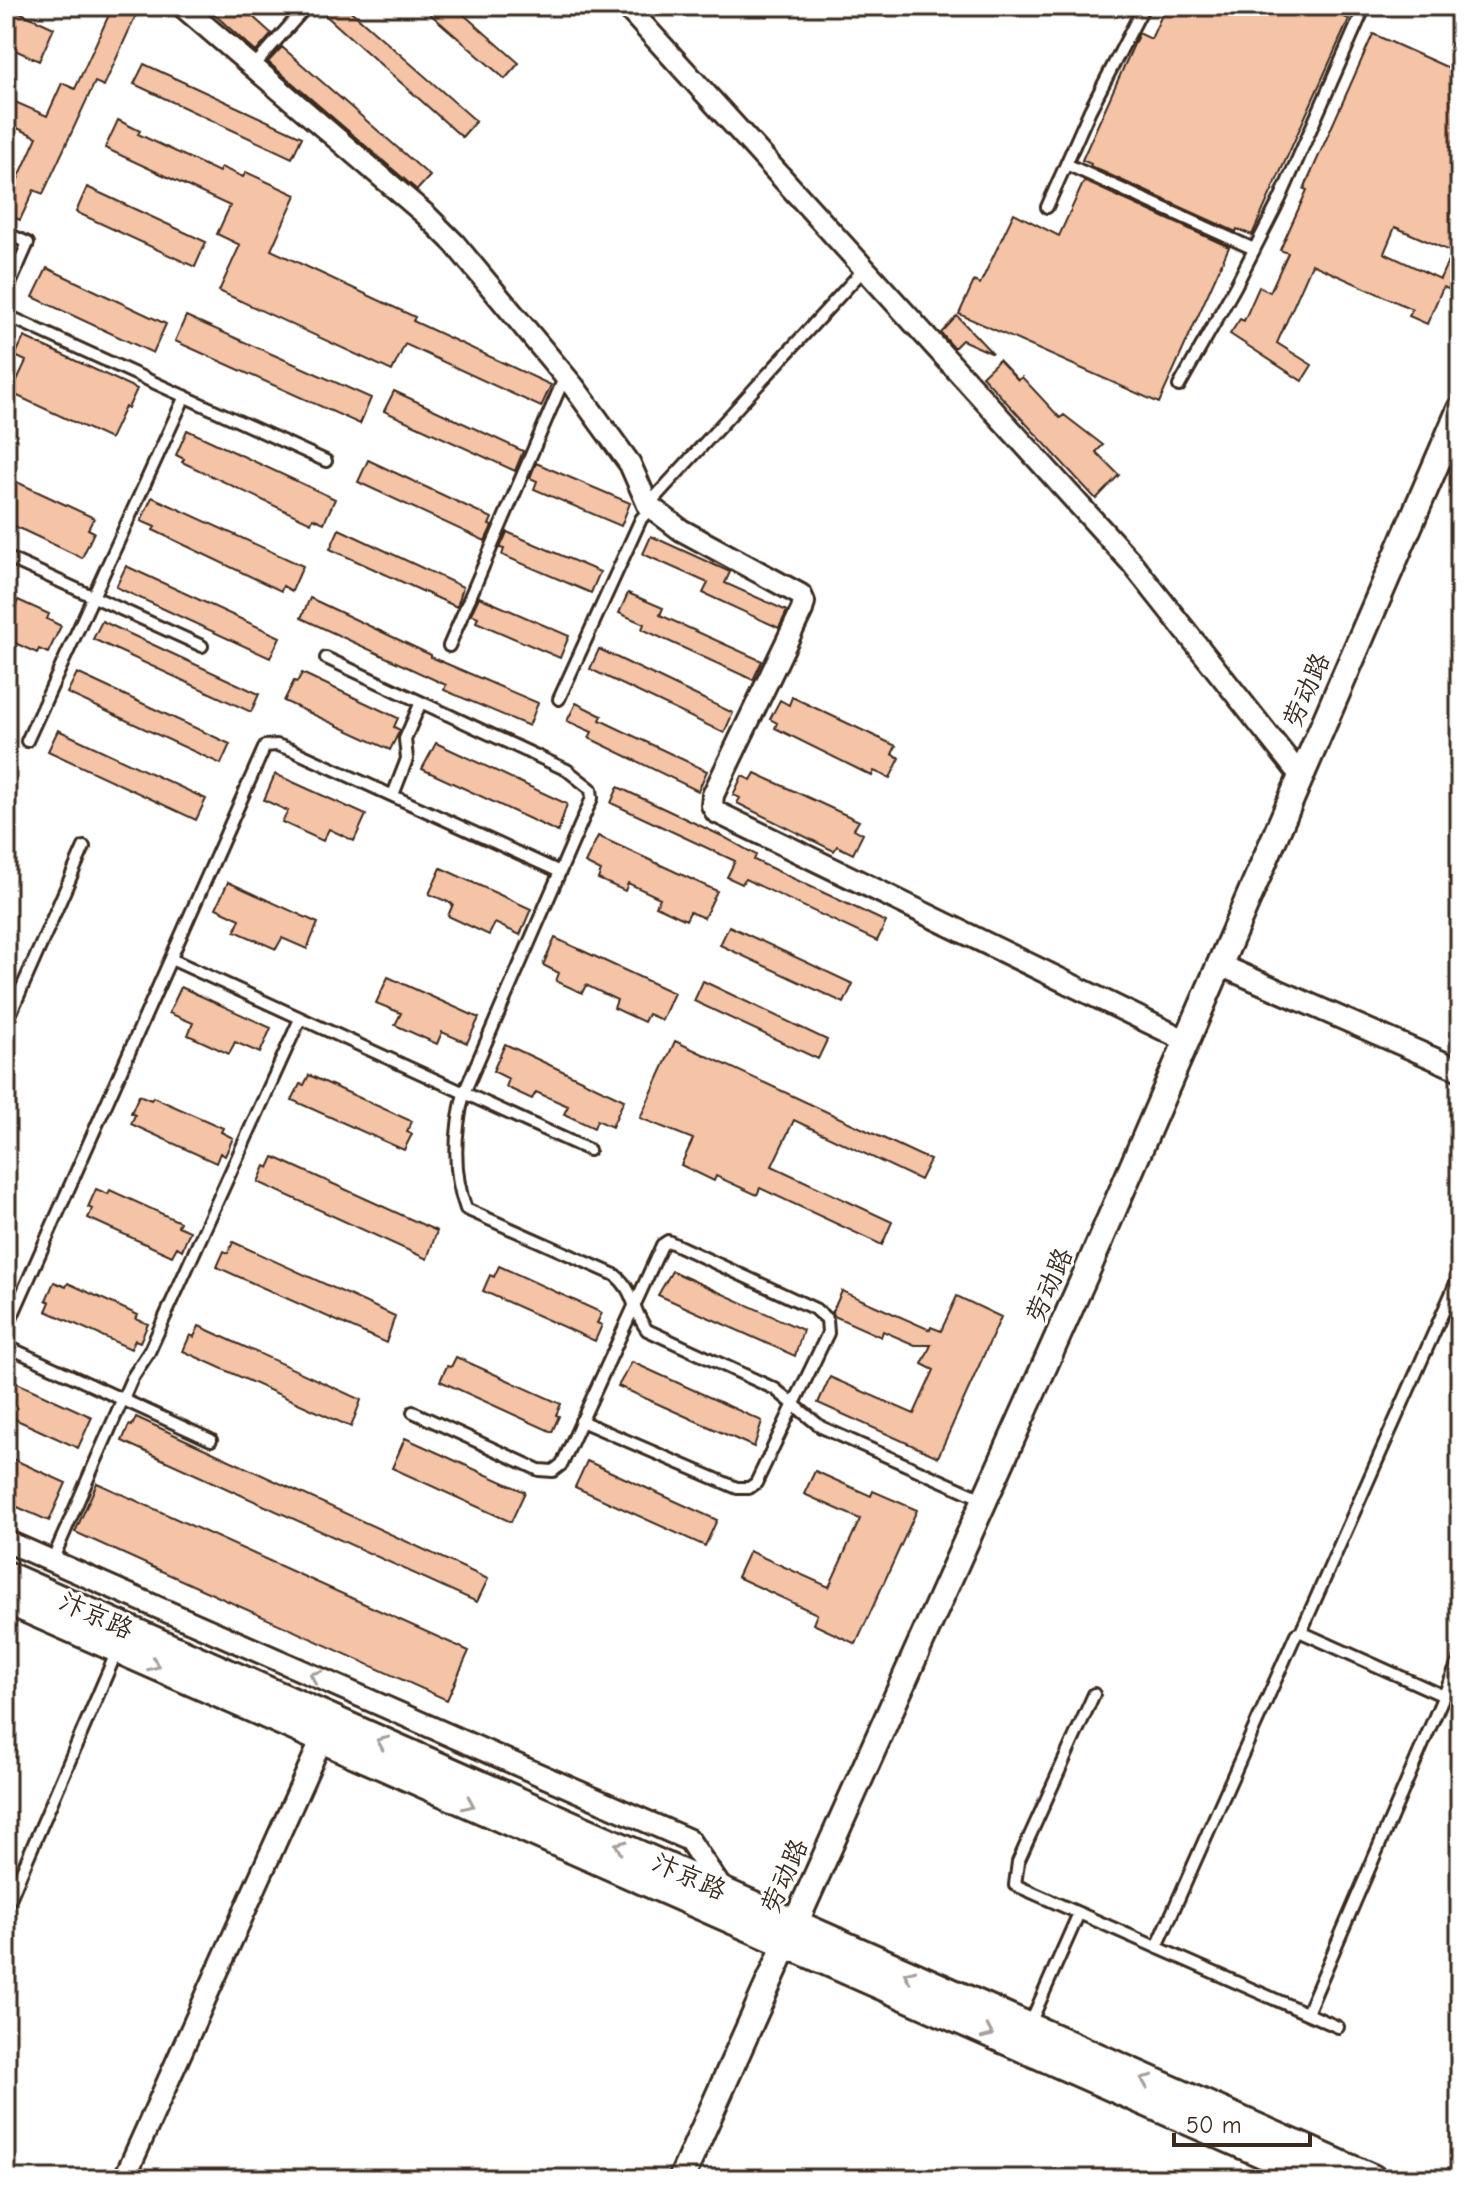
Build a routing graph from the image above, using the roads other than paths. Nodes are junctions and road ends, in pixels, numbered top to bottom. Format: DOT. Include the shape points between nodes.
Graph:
graph roads {
  1 [pos="182,6"];
  2 [pos="307,6"];
  3 [pos="626,6"];
  4 [pos="1144,6"];
  5 [pos="1365,6"];
  6 [pos="253,67"];
  7 [pos="1066,164"];
  8 [pos="1047,207"];
  9 [pos="6,233"];
  10 [pos="1254,249"];
  11 [pos="865,268"];
  12 [pos="6,293"];
  13 [pos="6,315"];
  14 [pos="565,376"];
  15 [pos="1179,386"];
  16 [pos="185,396"];
  17 [pos="1460,409"];
  18 [pos="326,461"];
  19 [pos="650,507"];
  20 [pos="6,557"];
  21 [pos="93,597"];
  22 [pos="202,646"];
  23 [pos="449,646"];
  24 [pos="326,658"];
  25 [pos="559,699"];
  26 [pos="421,702"];
  27 [pos="27,741"];
  28 [pos="1300,775"];
  29 [pos="393,795"];
  30 [pos="84,847"];
  31 [pos="560,872"];
  32 [pos="171,959"];
  33 [pos="1220,965"];
  34 [pos="300,1019"];
  35 [pos="6,1024"];
  36 [pos="1187,1041"];
  37 [pos="1460,1070"];
  38 [pos="464,1093"];
  39 [pos="589,1150"];
  40 [pos="1460,1274"];
  41 [pos="634,1306"];
  42 [pos="6,1330"];
  43 [pos="6,1346"];
  44 [pos="122,1400"];
  45 [pos="795,1404"];
  46 [pos="413,1412"];
  47 [pos="581,1421"];
  48 [pos="211,1440"];
  49 [pos="985,1500"];
  50 [pos="6,1541"];
  51 [pos="52,1561"];
  52 [pos="6,1576"];
  53 [pos="6,1599"];
  54 [pos="1301,1632"];
  55 [pos="118,1649"];
  56 [pos="1460,1658"];
  57 [pos="1094,1694"];
  58 [pos="1444,1696"];
  59 [pos="322,1739"];
  60 [pos="723,1891"];
  61 [pos="6,1908"];
  62 [pos="1079,1913"];
  63 [pos="789,1934"];
  64 [pos="1157,1947"];
  65 [pos="1307,2013"];
  66 [pos="1338,2027"];
  67 [pos="1028,2028"];
  68 [pos="124,2179"];
  69 [pos="681,2179"];
  70 [pos="1322,2179"];
  71 [pos="1372,2179"];
  1 -- 6 [label="street"];
  2 -- 6 [label="lane"];
  3 -- 11 [label="street"];
  4 -- 7 [label="lane"];
  5 -- 10 [label="lane"];
  6 -- 14 [label="street" via="426,215"];
  7 -- 8 [label="lane"];
  7 -- 10 [label="lane"];
  9 -- 12 [label="lane" via="28,243"];
  10 -- 15 [label="lane"];
  11 -- 19 [label="lane"];
  11 -- 28 [label="street" via="1131,562"];
  13 -- 16 [label="lane"];
  14 -- 19 [label="street" via="630,464"];
  14 -- 23 [label="lane"];
  16 -- 18 [label="lane"];
  16 -- 21 [label="lane"];
  17 -- 28 [label="street, 劳动路"];
  19 -- 25 [label="lane"];
  19 -- 36 [label="street" via="681,530 801,595 804,602 713,795 716,812"];
  20 -- 21 [label="lane"];
  21 -- 22 [label="lane"];
  21 -- 27 [label="lane"];
  24 -- 26 [label="lane"];
  26 -- 29 [label="lane" via="405,739 407,759"];
  26 -- 31 [label="lane" via="567,770 591,789 592,798"];
  28 -- 33 [label="street, 劳动路"];
  29 -- 31 [label="lane"];
  29 -- 32 [label="lane" via="292,750 265,746"];
  30 -- 35 [label="lane"];
  31 -- 38 [label="lane"];
  32 -- 34 [label="lane"];
  32 -- 42 [label="lane"];
  33 -- 36 [label="street, 劳动路"];
  33 -- 37 [label="street"];
  34 -- 38 [label="lane"];
  34 -- 44 [label="lane" via="149,1352"];
  36 -- 49 [label="street, 劳动路"];
  38 -- 39 [label="lane"];
  38 -- 41 [label="lane" via="457,1154 466,1209 615,1275 628,1287"];
  40 -- 54 [label="lane"];
  41 -- 45 [label="lane" via="647,1330 775,1389"];
  41 -- 45 [label="lane" via="668,1241 815,1309 827,1319 828,1333"];
  41 -- 47 [label="lane"];
  43 -- 44 [label="lane"];
  44 -- 48 [label="lane"];
  44 -- 51 [label="lane"];
  45 -- 47 [label="lane" via="749,1488 737,1488"];
  45 -- 49 [label="lane" via="821,1427"];
  46 -- 47 [label="lane" via="539,1470 553,1471 562,1464"];
  49 -- 63 [label="street, 劳动路"];
  50 -- 51 [label="street"];
  60 -- 51 [label="street, one-way" via="689,1840"];
  60 -- 52 [label="main road, 汴京路, one-way"];
  53 -- 55 [label="main road, 汴京路"];
  54 -- 58 [label="lane"];
  54 -- 64 [label="lane"];
  55 -- 59 [label="main road, 汴京路, one-way"];
  55 -- 61 [label="lane"];
  56 -- 58 [label="lane"];
  57 -- 62 [label="lane" via="1018,1862 1015,1885"];
  58 -- 65 [label="lane"];
  59 -- 63 [label="main road, 汴京路, one-way"];
  59 -- 68 [label="street"];
  60 -- 63 [label="main road, 汴京路"];
  62 -- 64 [label="lane"];
  62 -- 67 [label="lane"];
  67 -- 63 [label="main road, 汴京路, one-way"];
  63 -- 69 [label="street, 劳动路"];
  63 -- 70 [label="main road, 汴京路, one-way"];
  64 -- 65 [label="lane"];
  65 -- 66 [label="lane"];
  71 -- 67 [label="main road, 汴京路, one-way"];
}
